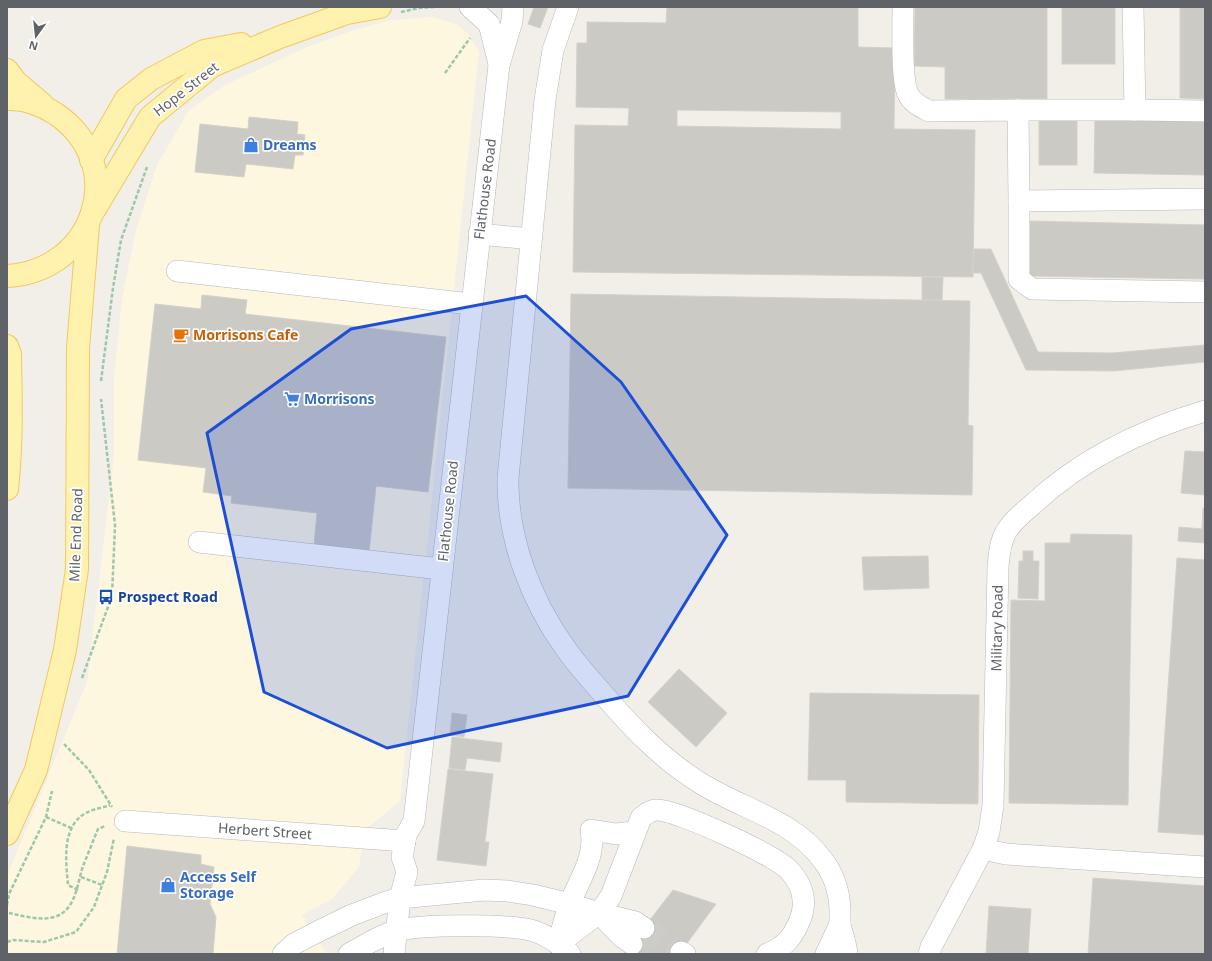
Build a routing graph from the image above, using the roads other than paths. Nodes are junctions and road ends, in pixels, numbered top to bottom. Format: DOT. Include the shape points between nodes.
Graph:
graph roads {
  1 [pos="470,7"];
  2 [pos="513,7"];
  3 [pos="568,7"];
  4 [pos="903,7"];
  5 [pos="1133,7"];
  6 [pos="389,10"];
  7 [pos="280,37"];
  8 [pos="500,65"];
  9 [pos="7,70"];
  10 [pos="7,99"];
  11 [pos="49,109"];
  12 [pos="1018,110"];
  13 [pos="1135,110"];
  14 [pos="1205,112"];
  15 [pos="91,160"];
  16 [pos="1205,199"];
  17 [pos="1019,201"];
  18 [pos="91,219"];
  19 [pos="479,234"];
  20 [pos="531,239"];
  21 [pos="177,271"];
  22 [pos="7,276"];
  23 [pos="1205,292"];
  24 [pos="471,304"];
  25 [pos="7,346"];
  26 [pos="1205,411"];
  27 [pos="7,489"];
  28 [pos="199,542"];
  29 [pos="441,569"];
  30 [pos="121,821"];
  31 [pos="634,832"];
  32 [pos="7,834"];
  33 [pos="405,840"];
  34 [pos="983,849"];
  35 [pos="1205,867"];
  36 [pos="400,898"];
  37 [pos="570,904"];
  38 [pos="599,913"];
  39 [pos="840,924"];
  40 [pos="644,928"];
  41 [pos="396,931"];
  42 [pos="632,944"];
  43 [pos="567,951"];
  44 [pos="928,952"];
  45 [pos="283,954"];
  46 [pos="349,954"];
  47 [pos="394,954"];
  48 [pos="768,954"];
  49 [pos="826,954"];
  50 [pos="847,954"];
  1 -- 8 [label="street" via="489,24"];
  2 -- 8 [label="street" via="512,21"];
  3 -- 20 [label="street" via="557,37 549,72"];
  4 -- 12 [label="street" via="905,80 908,94 918,106 929,111"];
  5 -- 13 [label="street"];
  6 -- 7 [label="main road, Hope Street" via="346,13"];
  7 -- 15 [label="main road, Hope Street" via="204,51 151,79 126,99"];
  7 -- 18 [label="main road, Hope Street" via="212,66 150,117"];
  8 -- 19 [label="street, Flathouse Road"];
  9 -- 11 [label="main road, Mile End Road" via="16,82"];
  10 -- 11 [label="main road" via="30,102"];
  11 -- 15 [label="main road, Mile End Road" via="75,130"];
  12 -- 13 [label="street"];
  12 -- 17 [label="street"];
  13 -- 14 [label="street"];
  15 -- 18 [label="main road, Mile End Road" via="95,178"];
  16 -- 17 [label="street"];
  17 -- 23 [label="street" via="1019,279 1032,288"];
  18 -- 22 [label="main road, Hope Street" via="73,248 58,261 40,270"];
  18 -- 32 [label="main road, Mile End Road" via="78,348 77,569 65,650 36,770"];
  19 -- 20 [label="street"];
  19 -- 24 [label="street, Flathouse Road"];
  20 -- 39 [label="street" via="508,487 516,539 533,592 574,661 656,750 703,785 788,828 818,854 831,874 838,892"];
  21 -- 24 [label="street"];
  24 -- 29 [label="street, Flathouse Road"];
  25 -- 27 [label="main road" via="10,354 11,409"];
  26 -- 34 [label="street, Military Road" via="1161,425 1103,453 1047,492 1012,524 1005,534 998,573 993,806"];
  28 -- 29 [label="street"];
  29 -- 33 [label="street, Flathouse Road" via="414,821"];
  30 -- 33 [label="street, Herbert Street"];
  31 -- 37 [label="street" via="603,833 591,830 592,855"];
  31 -- 38 [label="street" via="611,896"];
  31 -- 48 [label="street" via="641,818 648,812 664,811 714,830 783,865 804,894 803,911 789,941 779,950"];
  33 -- 36 [label="street, Flathouse Road" via="402,857 406,872"];
  34 -- 35 [label="street" via="1006,854"];
  34 -- 44 [label="street, Military Road"];
  36 -- 37 [label="street" via="495,890 523,893"];
  36 -- 41 [label="street, Flathouse Road"];
  36 -- 45 [label="street" via="352,915 294,944"];
  37 -- 38 [label="street"];
  37 -- 43 [label="street"];
  38 -- 40 [label="street" via="634,922"];
  38 -- 42 [label="street"];
  38 -- 43 [label="street"];
  39 -- 49 [label="street"];
  39 -- 50 [label="street"];
  41 -- 43 [label="street" via="439,926 519,928 534,931"];
  41 -- 46 [label="street"];
  41 -- 47 [label="street, Flathouse Road"];
}
